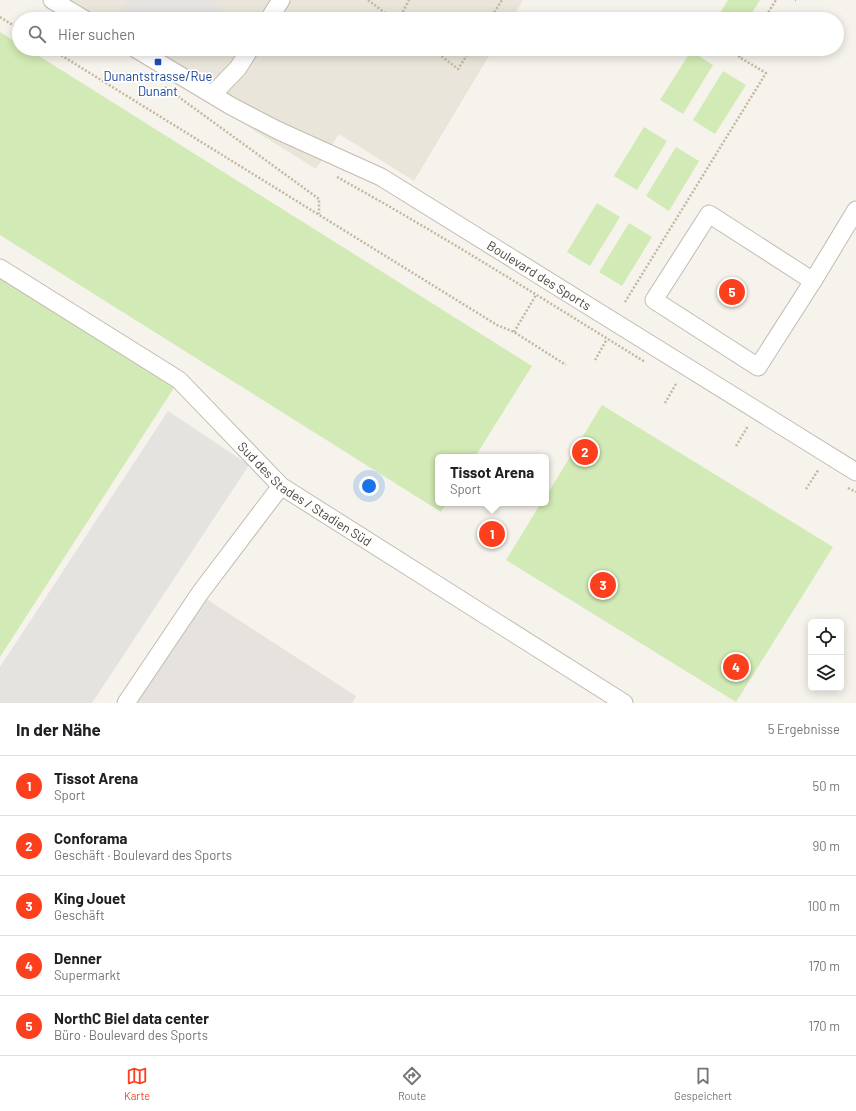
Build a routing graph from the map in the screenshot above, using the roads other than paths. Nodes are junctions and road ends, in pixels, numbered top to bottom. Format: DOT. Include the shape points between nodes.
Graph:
graph roads {
  1 [pos="52,0"];
  2 [pos="282,0"];
  3 [pos="72,12"];
  4 [pos="274,12"];
  5 [pos="148,56"];
  6 [pos="246,56"];
  7 [pos="213,94"];
  8 [pos="856,210"];
  9 [pos="0,268"];
  10 [pos="813,281"];
  11 [pos="856,472"];
  12 [pos="281,486"];
  13 [pos="126,703"];
  14 [pos="624,703"];
  1 -- 3 [label="street"];
  2 -- 4 [label="street"];
  5 -- 7 [label="street, Boulevard des Sports"];
  6 -- 7 [label="street" via="238,68"];
  7 -- 11 [label="street, Boulevard des Sports" via="277,130 381,178"];
  8 -- 10 [label="street"];
  9 -- 12 [label="street, Sud des Stades / Stadien Süd" via="179,380"];
  10 -- 10 [label="street" via="758,367 654,300 709,214"];
  12 -- 13 [label="street" via="200,593"];
  12 -- 14 [label="street, Sud des Stades / Stadien Süd"];
}
